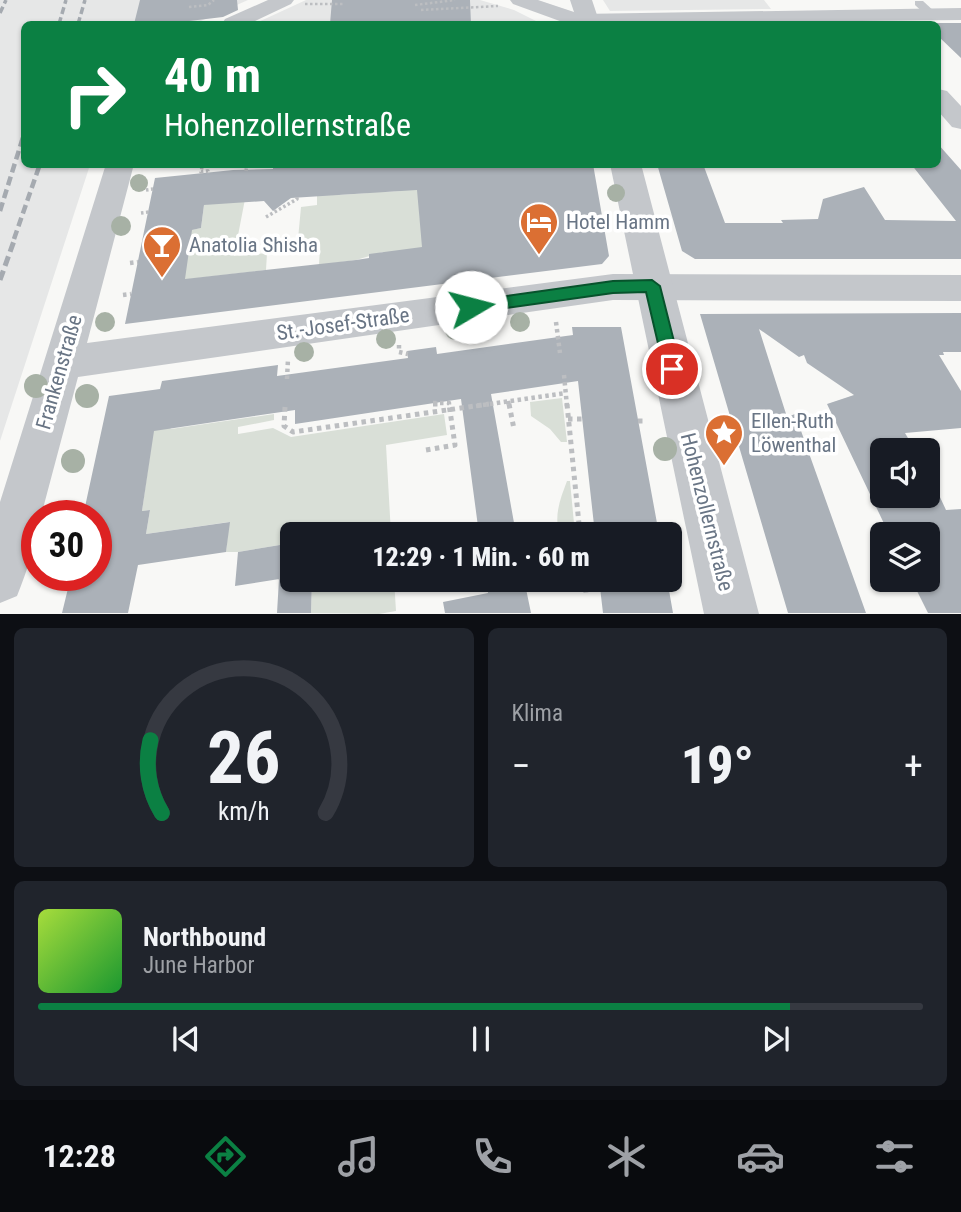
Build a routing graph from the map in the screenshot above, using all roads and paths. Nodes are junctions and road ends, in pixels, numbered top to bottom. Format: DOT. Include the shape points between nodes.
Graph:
graph roads {
  1 [pos="214,0"];
  2 [pos="455,0"];
  3 [pos="292,1"];
  4 [pos="428,2"];
  5 [pos="513,3"];
  6 [pos="345,4"];
  7 [pos="415,5"];
  8 [pos="189,7"];
  9 [pos="421,10"];
  10 [pos="861,13"];
  11 [pos="586,15"];
  12 [pos="961,15"];
  13 [pos="241,21"];
  14 [pos="941,99"];
  15 [pos="961,121"];
  16 [pos="202,168"];
  17 [pos="246,168"];
  18 [pos="626,168"];
  19 [pos="246,171"];
  20 [pos="128,173"];
  21 [pos="208,174"];
  22 [pos="153,189"];
  23 [pos="297,195"];
  24 [pos="149,212"];
  25 [pos="141,214"];
  26 [pos="266,217"];
  27 [pos="138,262"];
  28 [pos="130,264"];
  29 [pos="652,286"];
  30 [pos="961,288"];
  31 [pos="131,294"];
  32 [pos="123,295"];
  33 [pos="556,322"];
  34 [pos="399,352"];
  35 [pos="560,353"];
  36 [pos="408,354"];
  37 [pos="62,363"];
  38 [pos="288,367"];
  39 [pos="564,375"];
  40 [pos="287,379"];
  41 [pos="566,393"];
  42 [pos="508,401"];
  43 [pos="433,403"];
  44 [pos="285,407"];
  45 [pos="449,409"];
  46 [pos="568,419"];
  47 [pos="582,419"];
  48 [pos="514,429"];
  49 [pos="426,450"];
  50 [pos="579,522"];
  51 [pos="0,579"];
  52 [pos="732,614"];
  1 -- 8 [label="path"];
  2 -- 4 [label="path"];
  3 -- 6 [label="path" via="311,6"];
  3 -- 13 [label="street"];
  4 -- 7 [label="path"];
  5 -- 9 [label="path"];
  5 -- 11 [label="street" via="567,18"];
  10 -- 11 [label="street"];
  10 -- 12 [label="street" via="925,9"];
  14 -- 15 [label="street"];
  16 -- 21 [label="path"];
  17 -- 19 [label="path"];
  18 -- 29 [label="street, Hohenzollernstraße"];
  20 -- 22 [label="path"];
  20 -- 37 [label="street, Frankenstraße"];
  23 -- 26 [label="path"];
  24 -- 25 [label="path"];
  27 -- 28 [label="path"];
  29 -- 30 [label="street, St.-Josef-Straße"];
  29 -- 37 [label="street, St.-Josef-Straße" via="595,289"];
  29 -- 52 [label="street, Hohenzollernstraße"];
  31 -- 32 [label="path"];
  33 -- 35 [label="path"];
  34 -- 36 [label="path"];
  37 -- 51 [label="street, Frankenstraße"];
  38 -- 40 [label="path"];
  39 -- 41 [label="path"];
  41 -- 42 [label="path"];
  41 -- 46 [label="path"];
  42 -- 45 [label="path"];
  42 -- 48 [label="path"];
  43 -- 45 [label="path" via="449,402"];
  44 -- 45 [label="path" via="284,426 293,432"];
  45 -- 49 [label="path" via="455,445"];
  46 -- 47 [label="path"];
  46 -- 50 [label="path"];
}
